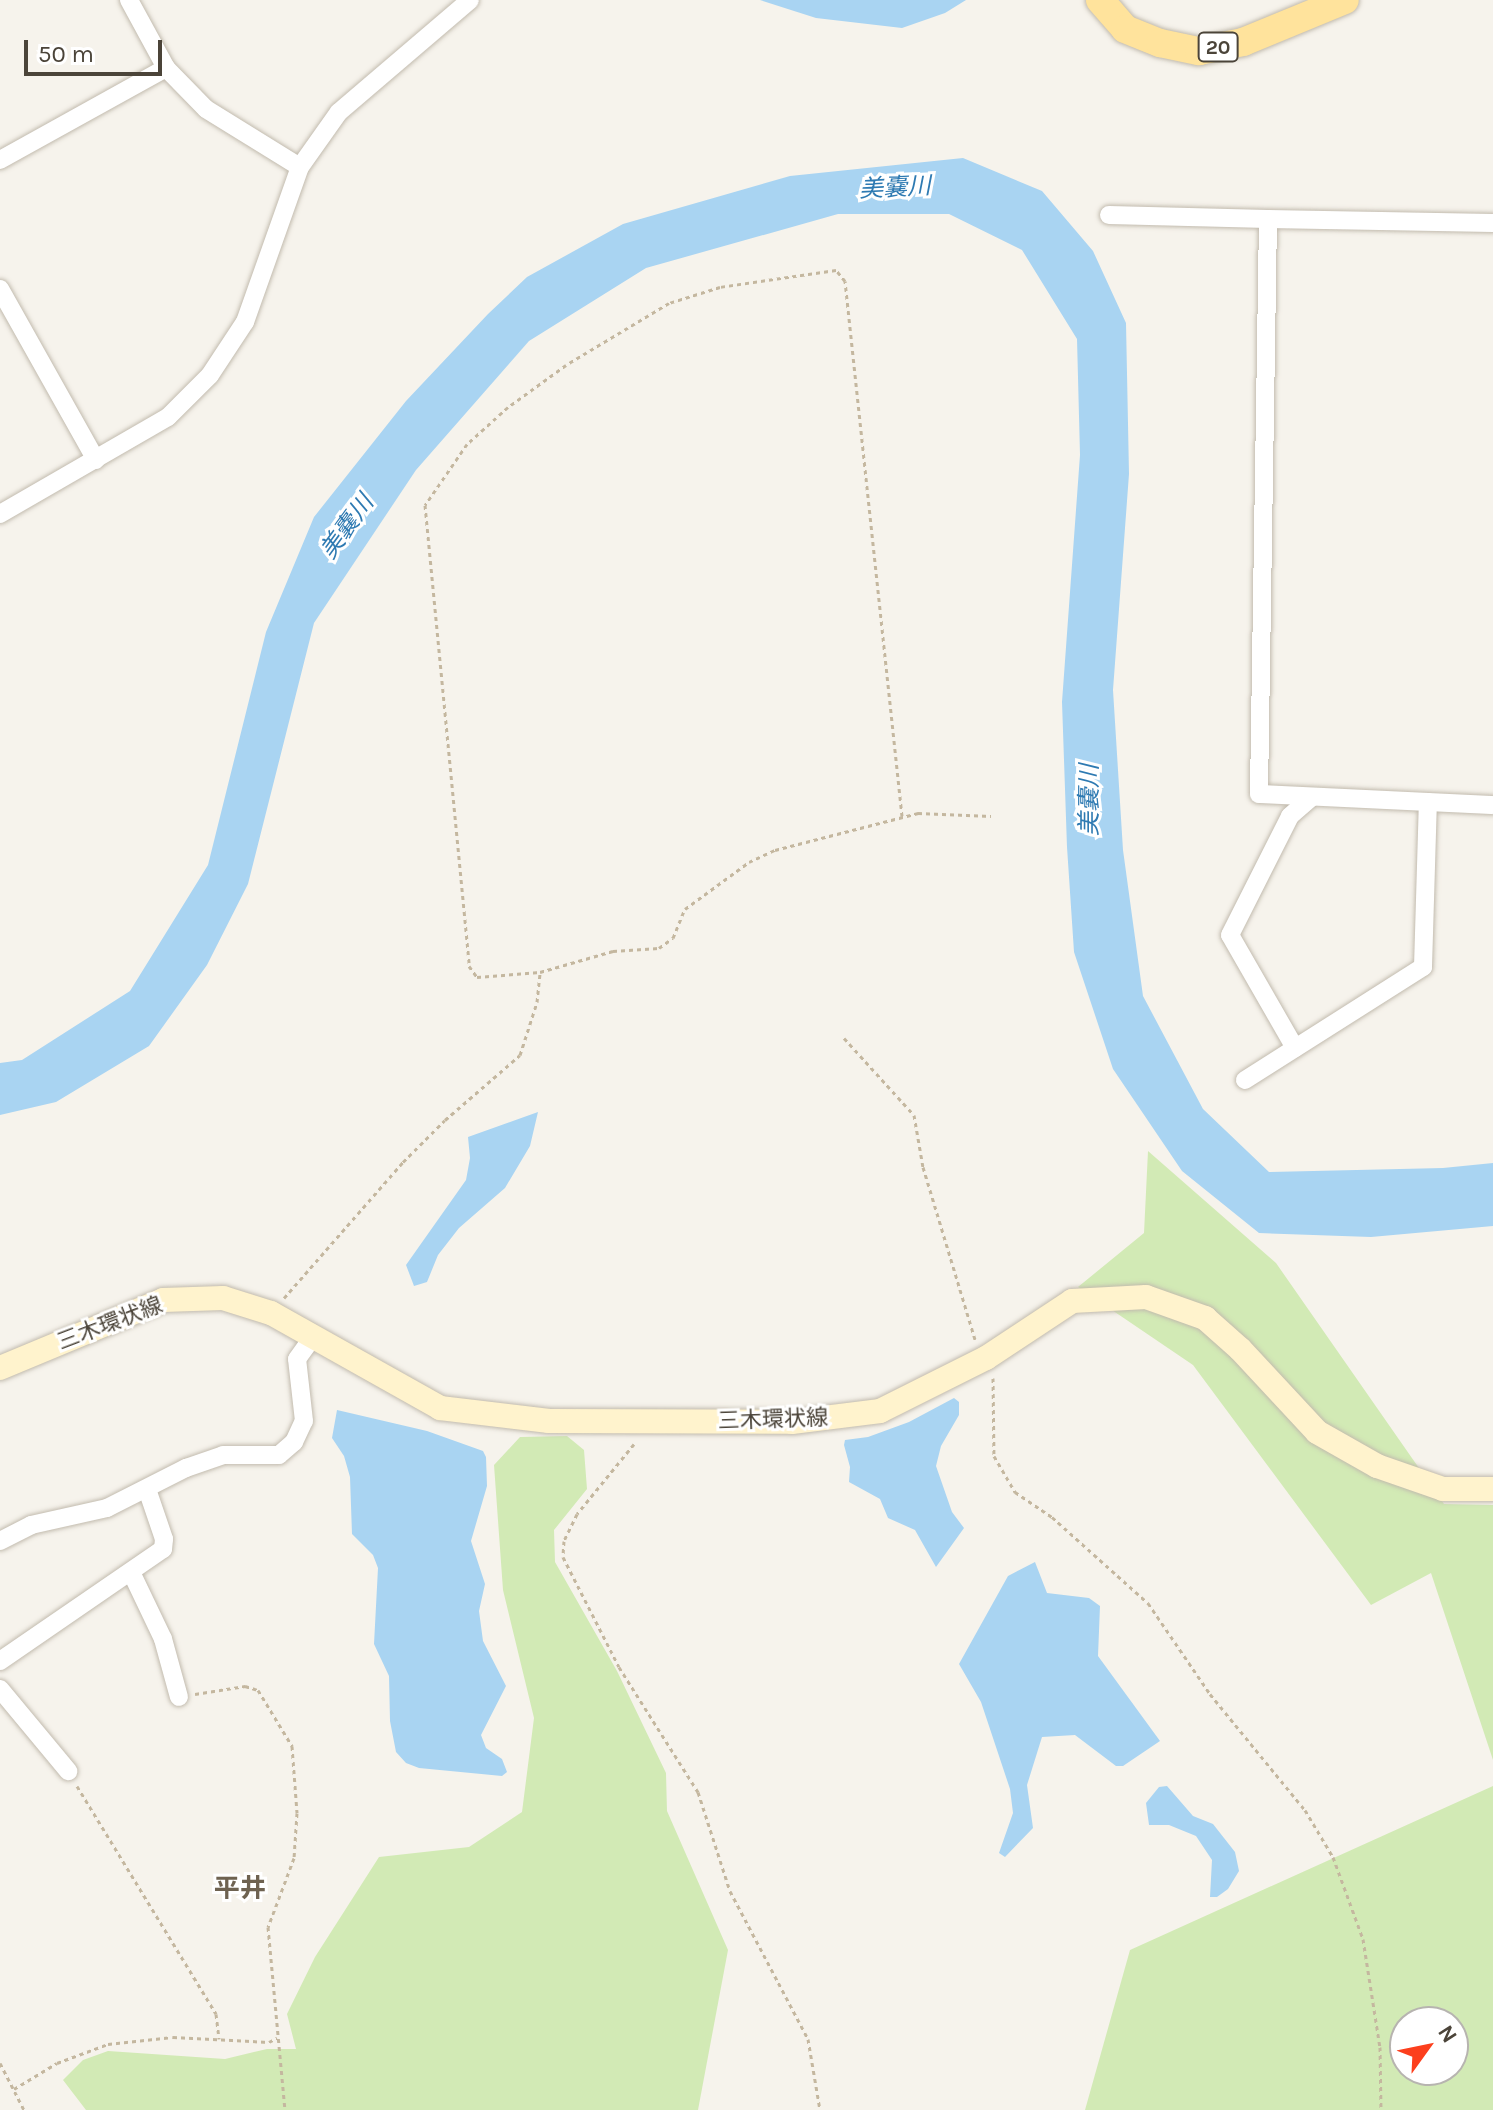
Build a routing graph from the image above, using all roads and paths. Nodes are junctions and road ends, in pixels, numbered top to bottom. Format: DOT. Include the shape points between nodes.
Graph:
graph roads {
  1 [pos="129,0"];
  2 [pos="470,0"];
  3 [pos="1100,0"];
  4 [pos="1345,0"];
  5 [pos="166,68"];
  6 [pos="0,160"];
  7 [pos="300,167"];
  8 [pos="1109,215"];
  9 [pos="1268,219"];
  10 [pos="1493,223"];
  11 [pos="0,289"];
  12 [pos="96,460"];
  13 [pos="0,514"];
  14 [pos="1312,797"];
  15 [pos="1428,802"];
  16 [pos="1493,805"];
  17 [pos="902,816"];
  18 [pos="991,816"];
  19 [pos="540,972"];
  20 [pos="844,1038"];
  21 [pos="1295,1048"];
  22 [pos="1245,1080"];
  23 [pos="271,1313"];
  24 [pos="313,1337"];
  25 [pos="986,1358"];
  26 [pos="0,1368"];
  27 [pos="641,1421"];
  28 [pos="147,1489"];
  29 [pos="1493,1489"];
  30 [pos="0,1541"];
  31 [pos="132,1574"];
  32 [pos="0,1661"];
  33 [pos="0,1689"];
  34 [pos="179,1697"];
  35 [pos="68,1771"];
  36 [pos="277,2038"];
  37 [pos="219,2039"];
  38 [pos="0,2063"];
  39 [pos="14,2089"];
  40 [pos="24,2110"];
  41 [pos="285,2110"];
  42 [pos="820,2110"];
  43 [pos="1381,2110"];
  1 -- 5 [label="street"];
  2 -- 7 [label="street" via="339,112"];
  3 -- 4 [label="main road, 20" via="1125,29 1199,51 1243,42"];
  5 -- 6 [label="street"];
  5 -- 7 [label="street" via="206,109"];
  7 -- 12 [label="street" via="245,322 210,375 168,417"];
  8 -- 9 [label="street"];
  9 -- 10 [label="street"];
  9 -- 14 [label="street" via="1259,794"];
  11 -- 12 [label="street"];
  12 -- 13 [label="street"];
  14 -- 15 [label="street"];
  14 -- 21 [label="street" via="1290,816 1230,935"];
  15 -- 16 [label="street"];
  15 -- 21 [label="street" via="1423,967"];
  17 -- 18 [label="path"];
  17 -- 19 [label="path" via="775,850 749,862 685,909 673,938 659,948 613,951"];
  17 -- 19 [label="path" via="845,281 836,270 720,287 669,303 508,407 467,444 425,505 469,966 477,977"];
  19 -- 23 [label="path" via="537,1002 520,1055 403,1162"];
  20 -- 25 [label="path" via="914,1115 923,1167 973,1336"];
  21 -- 22 [label="street"];
  23 -- 24 [label="main road, 三木環状線"];
  23 -- 26 [label="main road, 三木環状線" via="223,1298 163,1300"];
  24 -- 27 [label="main road, 三木環状線" via="440,1408 549,1421"];
  24 -- 28 [label="street" via="297,1359 304,1421 294,1442 279,1455 223,1455"];
  25 -- 27 [label="main road, 三木環状線" via="880,1411 792,1422"];
  25 -- 29 [label="main road, 三木環状線" via="1072,1301 1146,1297 1205,1318 1317,1432 1365,1459 1443,1489"];
  25 -- 43 [label="path" via="993,1371 994,1456 1015,1492 1052,1517 1148,1603 1210,1694 1305,1810 1333,1857 1363,1939 1380,2047"];
  27 -- 42 [label="path" via="632,1449 577,1514 564,1541 563,1557 619,1667 698,1792 730,1891 808,2039"];
  28 -- 30 [label="street" via="107,1508 31,1525"];
  28 -- 31 [label="street" via="163,1549"];
  31 -- 32 [label="street" via="76,1606"];
  31 -- 34 [label="street" via="163,1639"];
  33 -- 35 [label="street"];
  34 -- 36 [label="path" via="245,1686 258,1690 292,1746 294,1858 268,1927"];
  35 -- 37 [label="path" via="216,2014"];
  36 -- 37 [label="path"];
  36 -- 41 [label="path"];
  37 -- 39 [label="path" via="173,2037 108,2044 57,2063"];
  38 -- 39 [label="path"];
  39 -- 40 [label="path"];
}
